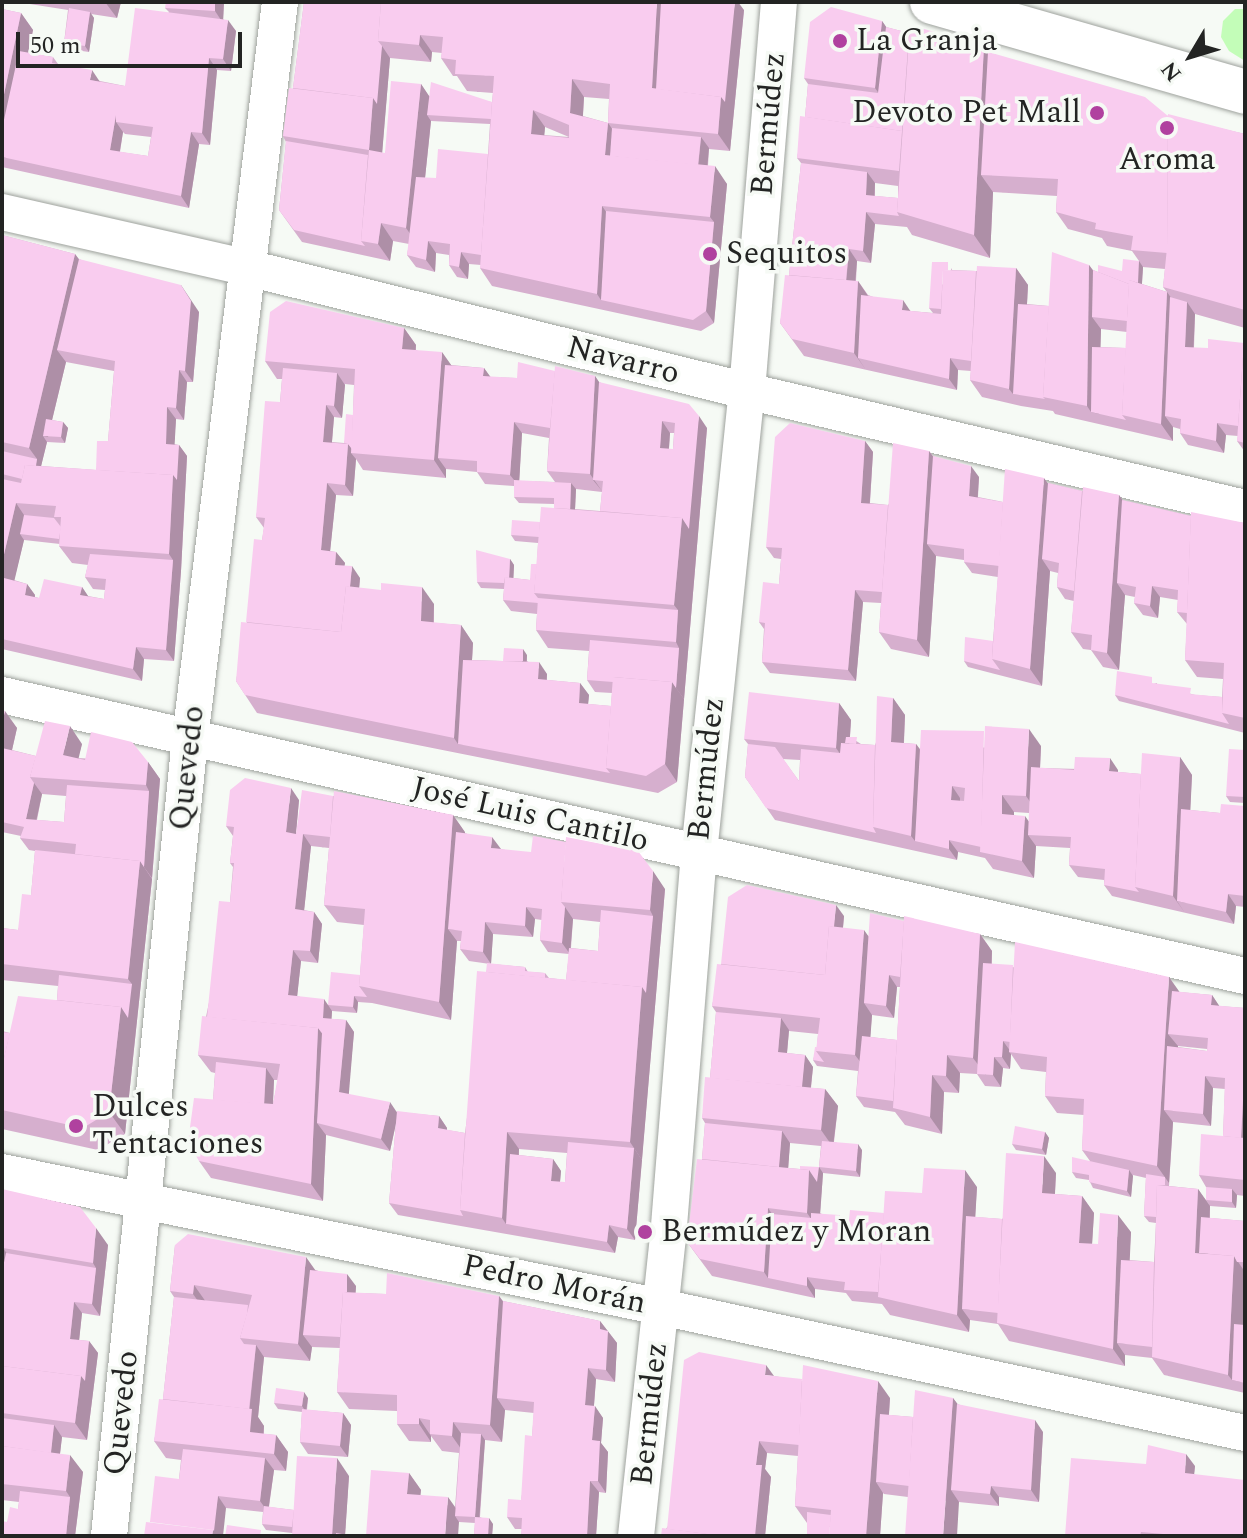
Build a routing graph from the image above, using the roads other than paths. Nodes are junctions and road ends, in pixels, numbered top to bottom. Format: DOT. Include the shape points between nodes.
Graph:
graph roads {
  1 [pos="280,2"];
  2 [pos="779,2"];
  3 [pos="932,2"];
  4 [pos="1245,92"];
  5 [pos="2,212"];
  6 [pos="248,268"];
  7 [pos="747,391"];
  8 [pos="1245,508"];
  9 [pos="2,695"];
  10 [pos="190,739"];
  11 [pos="699,853"];
  12 [pos="1245,976"];
  13 [pos="2,1172"];
  14 [pos="145,1201"];
  15 [pos="661,1307"];
  16 [pos="1245,1433"];
  17 [pos="109,1536"];
  18 [pos="636,1536"];
  1 -- 6 [label="street, Quevedo"];
  2 -- 7 [label="street, Bermúdez"];
  3 -- 4 [label="main road"];
  5 -- 6 [label="street, Navarro"];
  6 -- 7 [label="street, Navarro"];
  6 -- 10 [label="street, Quevedo"];
  7 -- 8 [label="street, Navarro"];
  7 -- 11 [label="street, Bermúdez"];
  9 -- 10 [label="street, José Luis Cantilo"];
  10 -- 11 [label="street, José Luis Cantilo"];
  10 -- 14 [label="street, Quevedo"];
  11 -- 12 [label="street, José Luis Cantilo"];
  11 -- 15 [label="street, Bermúdez"];
  13 -- 14 [label="street, Pedro Morán"];
  14 -- 15 [label="street, Pedro Morán"];
  14 -- 17 [label="street, Quevedo"];
  15 -- 16 [label="street, Pedro Morán"];
  15 -- 18 [label="street, Bermúdez"];
}
